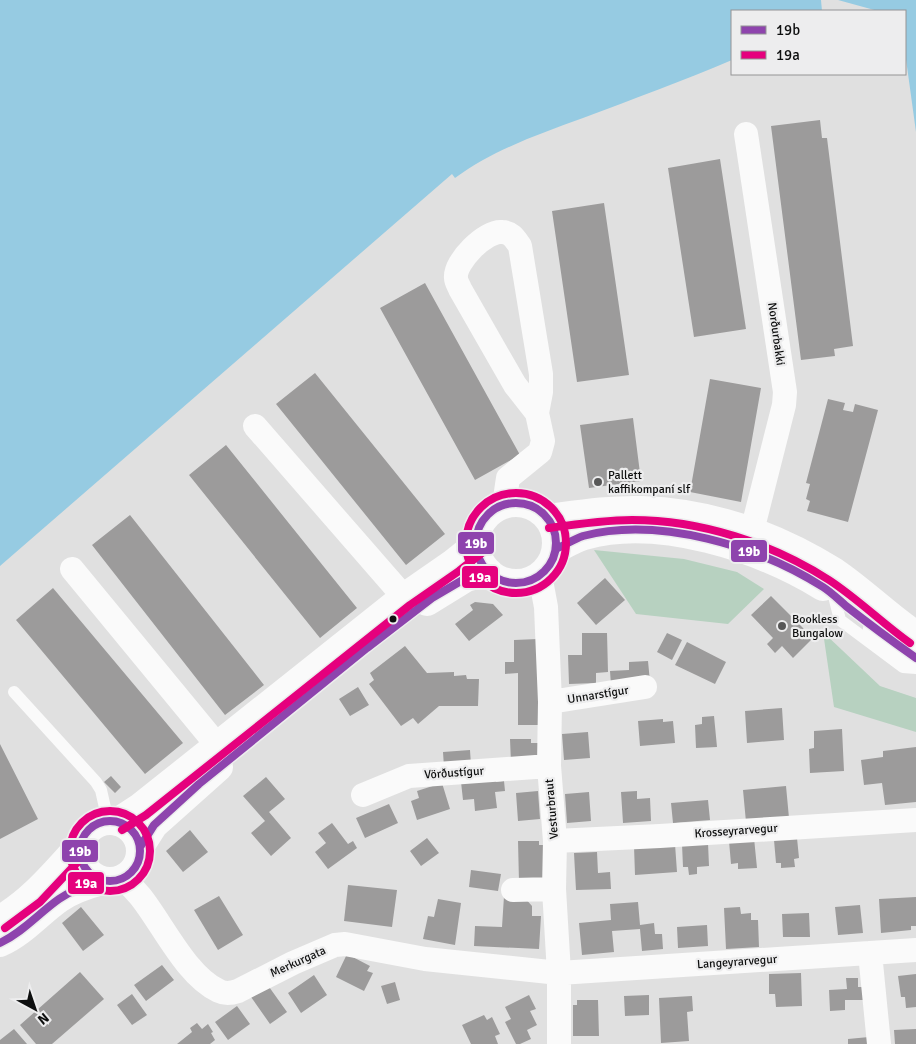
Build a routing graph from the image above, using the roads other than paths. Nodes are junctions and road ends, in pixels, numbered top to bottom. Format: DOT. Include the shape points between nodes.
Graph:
graph roads {
  1 [pos="746,134"];
  2 [pos="537,414"];
  3 [pos="255,426"];
  4 [pos="504,505"];
  5 [pos="548,518"];
  6 [pos="752,531"];
  7 [pos="477,544"];
  8 [pos="556,549"];
  9 [pos="72,569"];
  10 [pos="489,572"];
  11 [pos="540,575"];
  12 [pos="834,596"];
  13 [pos="404,597"];
  14 [pos="916,635"];
  15 [pos="916,658"];
  16 [pos="916,668"];
  17 [pos="645,688"];
  18 [pos="14,692"];
  19 [pos="550,702"];
  20 [pos="218,745"];
  21 [pos="549,766"];
  22 [pos="363,795"];
  23 [pos="916,820"];
  24 [pos="112,821"];
  25 [pos="555,841"];
  26 [pos="80,845"];
  27 [pos="140,847"];
  28 [pos="113,880"];
  29 [pos="554,889"];
  30 [pos="513,890"];
  31 [pos="0,919"];
  32 [pos="0,944"];
  33 [pos="916,950"];
  34 [pos="870,953"];
  35 [pos="558,973"];
  36 [pos="559,1044"];
  37 [pos="879,1044"];
  1 -- 6 [label="street, Norðurbakki" via="784,392 784,405"];
  2 -- 2 [label="street" via="541,374 520,246 512,235 502,231 470,249 458,268 456,279 515,385"];
  2 -- 4 [label="street" via="542,441 540,452 508,478"];
  3 -- 13 [label="street"];
  4 -- 5 [label="main road" via="528,504"];
  4 -- 7 [label="main road" via="484,520"];
  5 -- 6 [label="main road" via="642,510 696,516"];
  5 -- 8 [label="main road" via="555,532"];
  6 -- 14 [label="main road" via="798,551 836,573"];
  7 -- 10 [label="main road" via="480,559"];
  7 -- 13 [label="main road"];
  8 -- 11 [label="main road"];
  8 -- 12 [label="main road" via="583,536 617,531 641,530 692,536 767,559"];
  9 -- 20 [label="street"];
  10 -- 11 [label="main road" via="514,583"];
  10 -- 27 [label="main road" via="466,578 432,598 367,648 199,784 154,825"];
  11 -- 19 [label="street, Vesturbraut" via="546,607"];
  12 -- 15 [label="main road"];
  12 -- 16 [label="lane" via="840,620 903,667"];
  13 -- 20 [label="main road"];
  17 -- 19 [label="street, Unnarstígur"];
  18 -- 24 [label="lane" via="96,782"];
  19 -- 21 [label="street, Vesturbraut"];
  20 -- 24 [label="main road" via="140,806"];
  21 -- 22 [label="street, Vörðustígur" via="409,776"];
  21 -- 25 [label="street, Vesturbraut"];
  23 -- 25 [label="street, Krosseyrarvegur"];
  24 -- 26 [label="main road" via="90,828"];
  24 -- 27 [label="main road" via="130,828"];
  25 -- 29 [label="street, Vesturbraut"];
  26 -- 28 [label="main road" via="81,864 86,872 94,878"];
  26 -- 31 [label="main road" via="29,897"];
  27 -- 28 [label="main road" via="137,866 131,874"];
  28 -- 32 [label="main road" via="73,891"];
  28 -- 35 [label="street, Merkurgata" via="140,895 172,944 199,977 219,992 238,991 293,963 345,944 425,959"];
  29 -- 30 [label="street"];
  29 -- 35 [label="street, Vesturbraut"];
  33 -- 34 [label="street, Langeyrarvegur"];
  34 -- 35 [label="street, Langeyrarvegur"];
  34 -- 37 [label="street"];
  35 -- 36 [label="street, Vesturbraut"];
}
